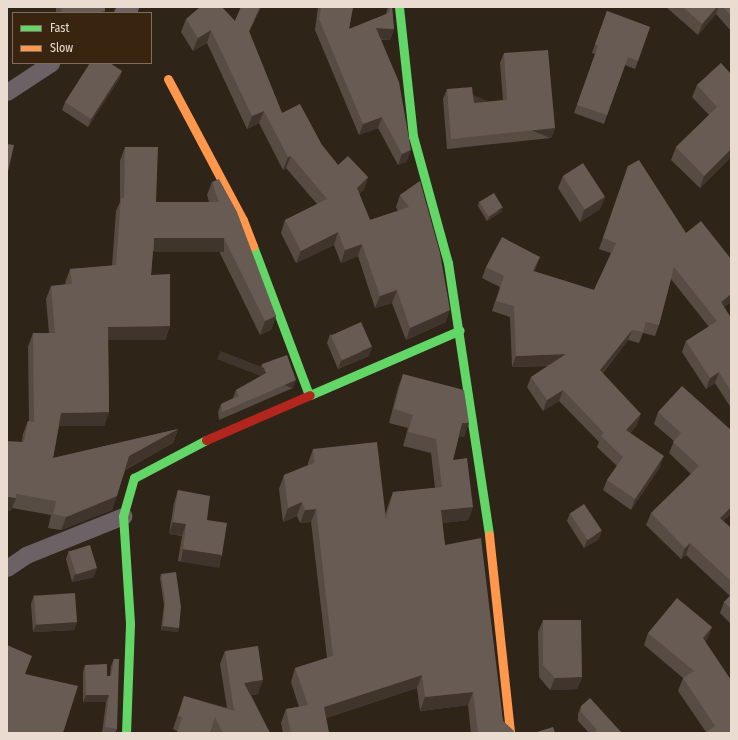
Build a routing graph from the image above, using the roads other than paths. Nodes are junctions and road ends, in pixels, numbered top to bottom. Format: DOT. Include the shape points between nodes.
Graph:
graph roads {
  1 [pos="399,7"];
  2 [pos="49,64"];
  3 [pos="168,79"];
  4 [pos="7,92"];
  5 [pos="460,330"];
  6 [pos="309,395"];
  7 [pos="123,516"];
  8 [pos="7,568"];
  9 [pos="126,733"];
  10 [pos="510,733"];
  1 -- 5 [label="street" via="413,136 448,263"];
  2 -- 4 [label="street"];
  3 -- 6 [label="street" via="243,220"];
  5 -- 6 [label="street"];
  5 -- 10 [label="street" via="483,476"];
  6 -- 7 [label="street" via="138,473 128,494"];
  7 -- 8 [label="street" via="26,555"];
  7 -- 9 [label="street" via="130,623"];
}
